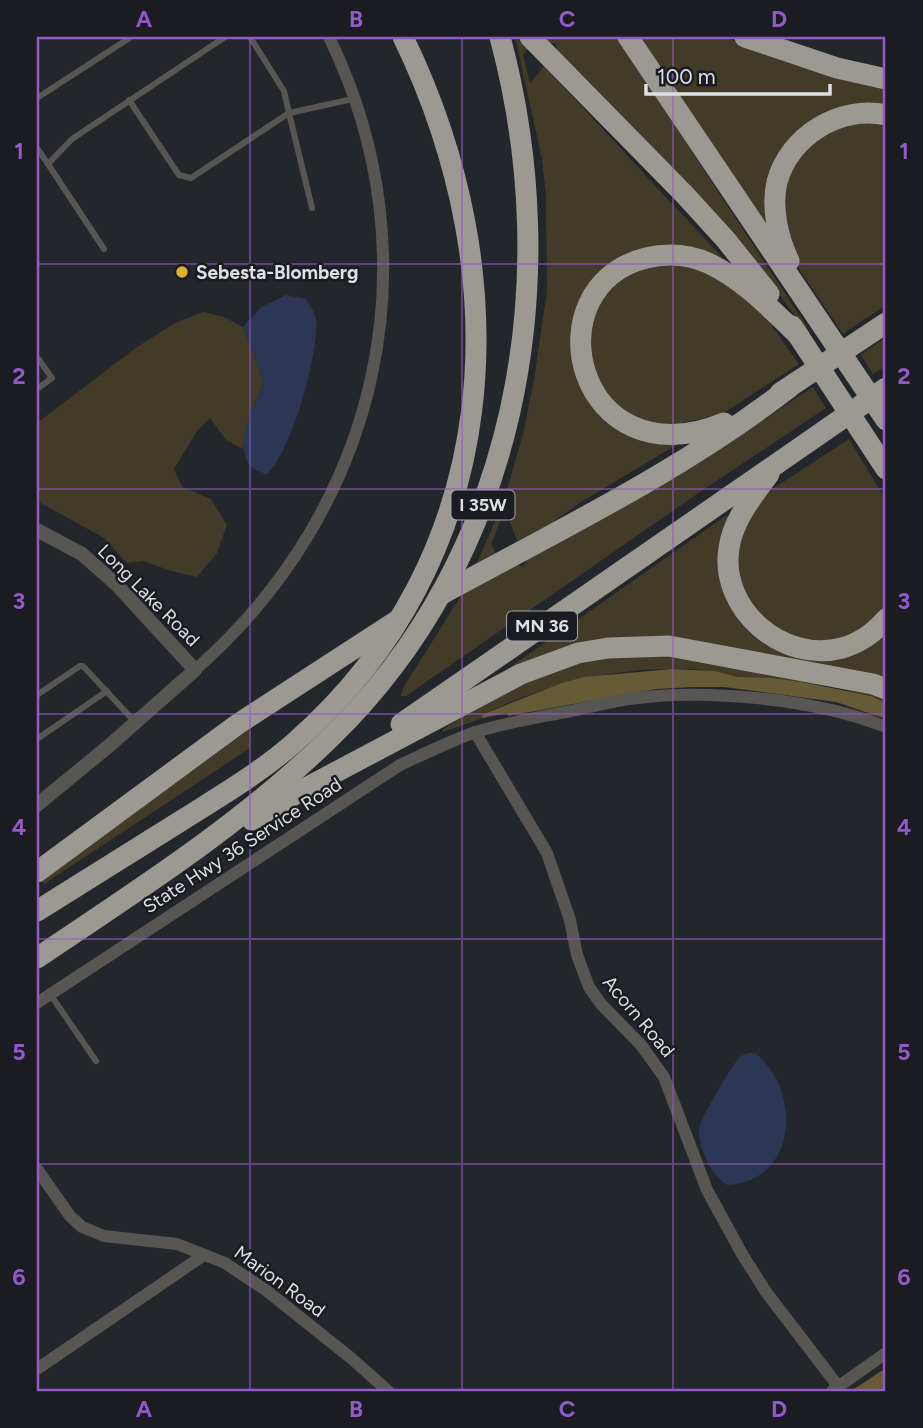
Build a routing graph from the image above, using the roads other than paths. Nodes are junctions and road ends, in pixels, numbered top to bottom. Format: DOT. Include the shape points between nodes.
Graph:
graph roads {
  1 [pos="131,37"];
  2 [pos="225,37"];
  3 [pos="250,37"];
  4 [pos="330,37"];
  5 [pos="403,37"];
  6 [pos="500,37"];
  7 [pos="530,37"];
  8 [pos="628,37"];
  9 [pos="745,37"];
  10 [pos="886,79"];
  11 [pos="37,98"];
  12 [pos="355,99"];
  13 [pos="129,100"];
  14 [pos="289,113"];
  15 [pos="886,115"];
  16 [pos="37,148"];
  17 [pos="48,163"];
  18 [pos="312,208"];
  19 [pos="104,248"];
  20 [pos="884,324"];
  21 [pos="822,325"];
  22 [pos="799,336"];
  23 [pos="37,357"];
  24 [pos="790,387"];
  25 [pos="886,388"];
  26 [pos="37,389"];
  27 [pos="886,420"];
  28 [pos="779,461"];
  29 [pos="882,462"];
  30 [pos="886,477"];
  31 [pos="37,530"];
  32 [pos="886,619"];
  33 [pos="195,670"];
  34 [pos="886,689"];
  35 [pos="107,691"];
  36 [pos="37,695"];
  37 [pos="135,722"];
  38 [pos="886,727"];
  39 [pos="475,732"];
  40 [pos="37,738"];
  41 [pos="304,789"];
  42 [pos="37,805"];
  43 [pos="180,862"];
  44 [pos="37,872"];
  45 [pos="37,911"];
  46 [pos="37,958"];
  47 [pos="50,994"];
  48 [pos="37,1003"];
  49 [pos="96,1061"];
  50 [pos="37,1169"];
  51 [pos="204,1255"];
  52 [pos="886,1353"];
  53 [pos="37,1368"];
  54 [pos="834,1389"];
  55 [pos="388,1391"];
  1 -- 11 [label="lane"];
  2 -- 13 [label="lane"];
  3 -- 14 [label="lane" via="284,91"];
  4 -- 12 [label="street"];
  5 -- 45 [label="highway, I 35W" via="428,93 452,167 476,308 477,366 469,439 434,553 390,637 346,692 294,743 247,779"];
  6 -- 43 [label="highway, I 35W" via="520,134 528,261 516,387 480,513 418,633 362,705 297,769"];
  7 -- 22 [label="highway" via="726,240"];
  8 -- 21 [label="highway"];
  9 -- 10 [label="highway"];
  12 -- 14 [label="lane"];
  12 -- 33 [label="street" via="376,177 383,253 380,330 365,405 340,477 304,545 250,617"];
  13 -- 14 [label="lane" via="179,174 191,178"];
  13 -- 17 [label="lane" via="72,139"];
  14 -- 18 [label="lane"];
  15 -- 21 [label="highway" via="849,115 817,128 793,150 777,181 775,212 784,251"];
  16 -- 17 [label="lane"];
  17 -- 19 [label="lane"];
  20 -- 24 [label="highway"];
  21 -- 27 [label="highway"];
  22 -- 24 [label="highway" via="734,278 706,262 673,254 638,260 611,277 590,303 582,326 580,346 592,388 611,412 642,430 695,433 757,408"];
  22 -- 29 [label="highway"];
  23 -- 26 [label="lane" via="52,378"];
  24 -- 44 [label="highway" via="591,514 424,604 238,724"];
  25 -- 28 [label="highway, MN 36"];
  28 -- 32 [label="highway" via="746,507 732,536 730,582 744,611 773,637 825,651 856,643"];
  28 -- 41 [label="highway, MN 36"];
  29 -- 30 [label="highway"];
  31 -- 33 [label="street, Long Lake Road" via="82,554 117,585"];
  33 -- 37 [label="street"];
  34 -- 41 [label="highway" via="702,650 659,646 578,653 521,674"];
  35 -- 36 [label="lane" via="80,666"];
  35 -- 37 [label="lane"];
  35 -- 40 [label="lane"];
  37 -- 42 [label="street"];
  38 -- 39 [label="street, State Hwy 36 Service Road" via="797,704 681,695 629,699"];
  39 -- 47 [label="street, State Hwy 36 Service Road" via="400,765"];
  39 -- 54 [label="street, Acorn Road" via="547,853 589,987 664,1077 707,1190 766,1292"];
  41 -- 43 [label="highway, MN 36"];
  43 -- 46 [label="highway, I 35W"];
  47 -- 48 [label="street, State Hwy 36 Service Road"];
  47 -- 49 [label="lane"];
  50 -- 51 [label="street, Marion Road" via="70,1216 92,1233 177,1244"];
  51 -- 53 [label="street"];
  51 -- 55 [label="street, Marion Road" via="225,1263 267,1292"];
  52 -- 54 [label="street"];
}
